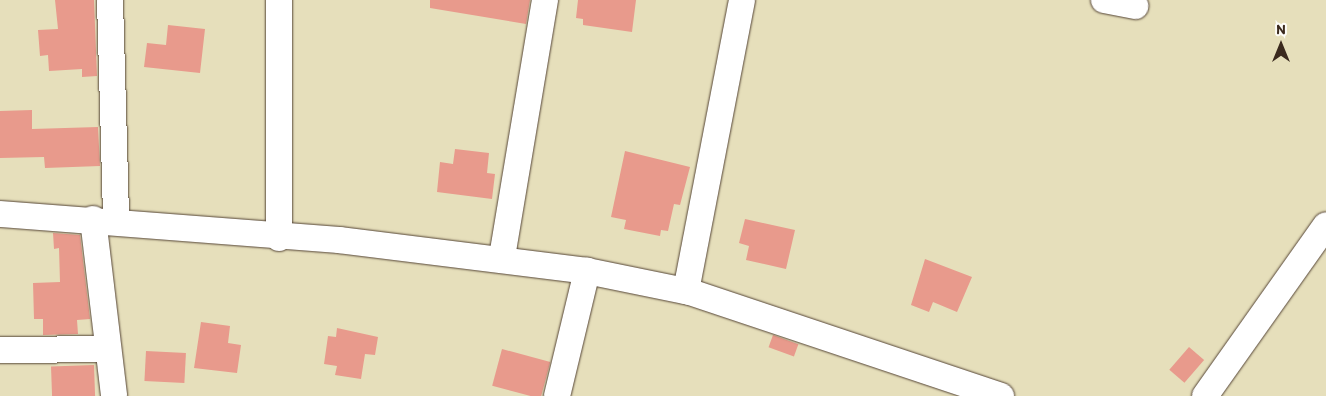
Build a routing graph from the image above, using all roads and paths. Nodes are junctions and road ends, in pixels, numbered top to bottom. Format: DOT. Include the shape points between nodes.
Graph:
graph roads {
  1 [pos="110,0"];
  2 [pos="279,0"];
  3 [pos="545,0"];
  4 [pos="742,0"];
  5 [pos="1104,0"];
  6 [pos="1135,6"];
  7 [pos="0,214"];
  8 [pos="105,220"];
  9 [pos="1322,236"];
  10 [pos="279,238"];
  11 [pos="502,258"];
  12 [pos="587,271"];
  13 [pos="686,291"];
  14 [pos="108,349"];
  15 [pos="0,350"];
  16 [pos="972,392"];
  17 [pos="114,396"];
  18 [pos="557,396"];
  19 [pos="1001,396"];
  20 [pos="1205,396"];
  1 -- 8 [label="street"];
  2 -- 10 [label="street"];
  3 -- 11 [label="street"];
  4 -- 13 [label="street"];
  5 -- 6 [label="street"];
  7 -- 8 [label="street"];
  8 -- 10 [label="street"];
  8 -- 14 [label="street"];
  9 -- 20 [label="street"];
  10 -- 11 [label="street" via="339,240"];
  11 -- 12 [label="street"];
  12 -- 13 [label="street"];
  12 -- 18 [label="street"];
  13 -- 16 [label="street"];
  14 -- 15 [label="street"];
  14 -- 17 [label="street"];
  16 -- 19 [label="street"];
}
